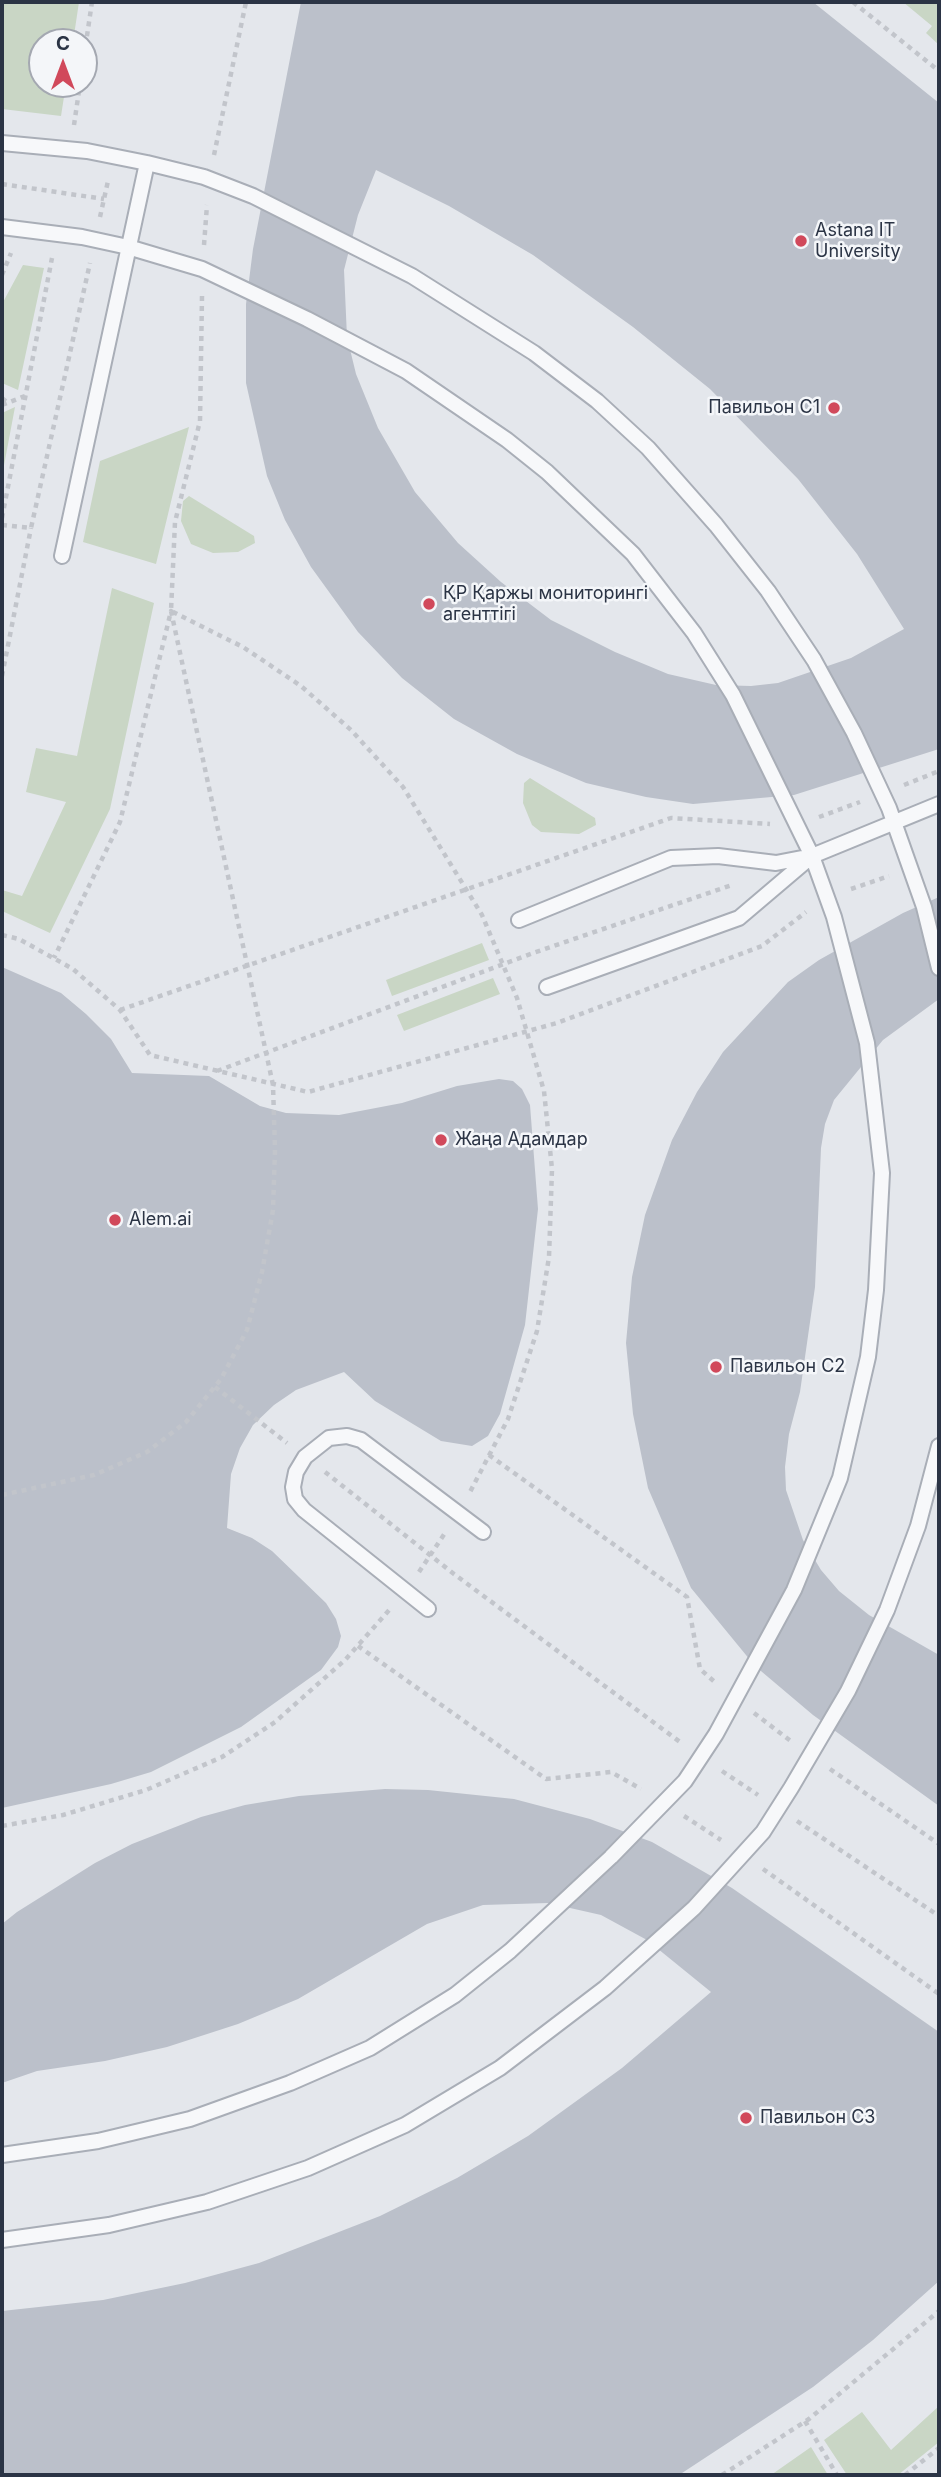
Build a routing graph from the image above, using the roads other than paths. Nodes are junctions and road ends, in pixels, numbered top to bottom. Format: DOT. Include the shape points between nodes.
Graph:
graph roads {
  1 [pos="2,143"];
  2 [pos="147,163"];
  3 [pos="2,227"];
  4 [pos="128,247"];
  5 [pos="62,556"];
  6 [pos="939,804"];
  7 [pos="894,821"];
  8 [pos="811,856"];
  9 [pos="519,920"];
  10 [pos="939,968"];
  11 [pos="547,987"];
  12 [pos="939,1446"];
  13 [pos="483,1532"];
  14 [pos="428,1609"];
  15 [pos="2,2155"];
  16 [pos="2,2240"];
  1 -- 2 [label="lane"];
  2 -- 4 [label="lane"];
  2 -- 7 [label="lane" via="209,179 307,221 412,276 534,352 597,401 648,448 768,591 821,672"];
  3 -- 4 [label="lane"];
  4 -- 5 [label="lane"];
  4 -- 8 [label="lane" via="202,269 406,371 547,472 633,554 694,634 733,695"];
  6 -- 7 [label="lane"];
  7 -- 8 [label="lane"];
  7 -- 10 [label="lane"];
  8 -- 9 [label="lane" via="776,863 718,856 671,859"];
  8 -- 11 [label="lane" via="739,918"];
  8 -- 15 [label="lane" via="853,979 877,1108 882,1172 876,1290 866,1368 840,1478 794,1590 701,1757 685,1781 611,1857 510,1951 455,1995 370,2048 190,2119 98,2141"];
  12 -- 16 [label="lane" via="918,1526 887,1610 848,1691 778,1808 763,1832 694,1908 605,1988 500,2068 405,2125 308,2168 207,2202 109,2225"];
  13 -- 14 [label="lane" via="361,1440 329,1438 305,1457 296,1472 295,1499"];
}
